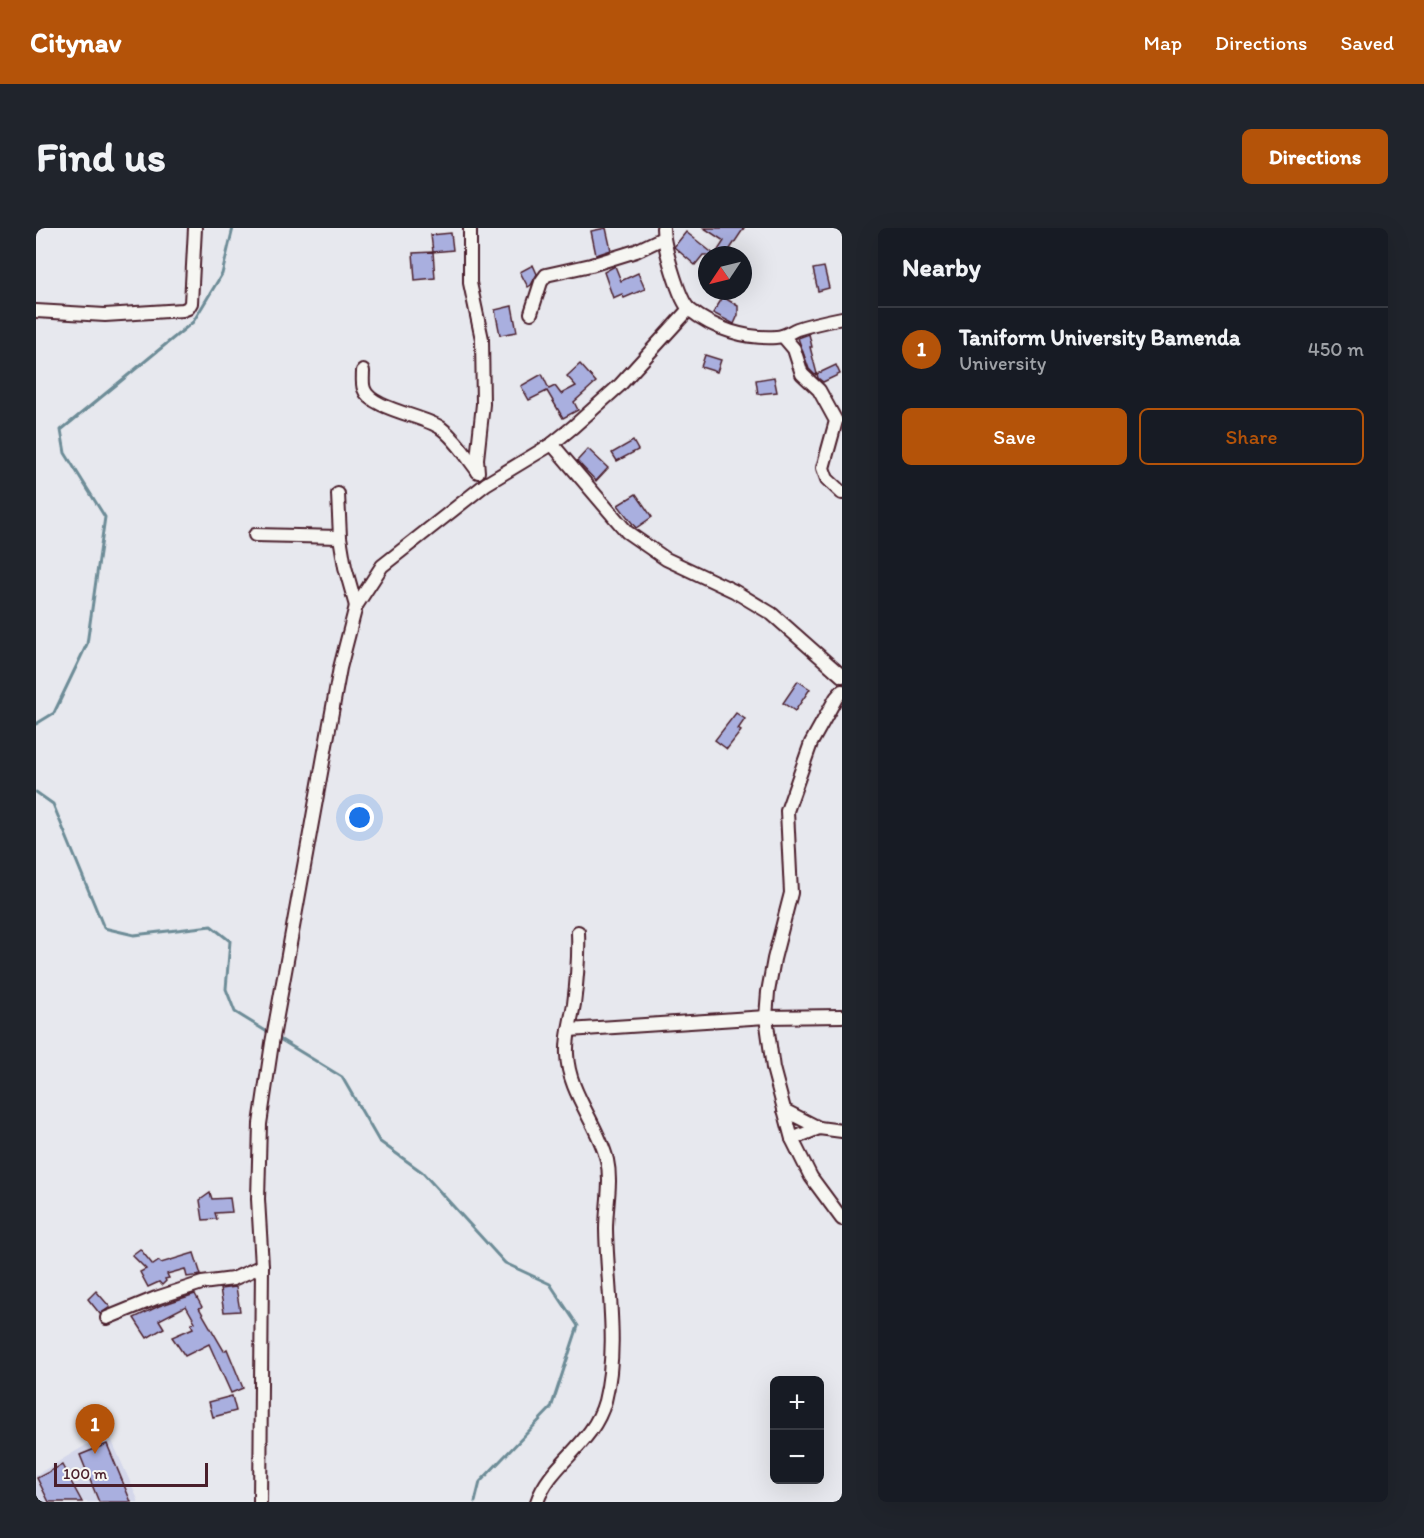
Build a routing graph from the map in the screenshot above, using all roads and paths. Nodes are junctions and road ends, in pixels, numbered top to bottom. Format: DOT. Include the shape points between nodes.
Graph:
graph roads {
  1 [pos="195,228"];
  2 [pos="470,228"];
  3 [pos="663,233"];
  4 [pos="689,309"];
  5 [pos="36,311"];
  6 [pos="531,313"];
  7 [pos="842,318"];
  8 [pos="783,336"];
  9 [pos="363,371"];
  10 [pos="552,444"];
  11 [pos="478,472"];
  12 [pos="486,484"];
  13 [pos="338,494"];
  14 [pos="842,494"];
  15 [pos="255,536"];
  16 [pos="340,537"];
  17 [pos="356,606"];
  18 [pos="842,676"];
  19 [pos="842,691"];
  20 [pos="578,932"];
  21 [pos="766,1017"];
  22 [pos="842,1017"];
  23 [pos="569,1030"];
  24 [pos="784,1110"];
  25 [pos="819,1128"];
  26 [pos="842,1131"];
  27 [pos="792,1139"];
  28 [pos="842,1219"];
  29 [pos="262,1266"];
  30 [pos="107,1318"];
  31 [pos="260,1502"];
  32 [pos="537,1502"];
  1 -- 5 [label="street" via="188,308 105,315"];
  2 -- 11 [label="street" via="470,283 482,339"];
  3 -- 4 [label="street" via="673,272"];
  3 -- 6 [label="street" via="636,251 546,275"];
  4 -- 8 [label="street" via="735,334"];
  4 -- 10 [label="street" via="620,385"];
  7 -- 8 [label="street"];
  8 -- 14 [label="street" via="794,349 802,374 819,390 836,421 823,468"];
  9 -- 11 [label="street" via="363,388 370,398 440,427"];
  10 -- 12 [label="street"];
  10 -- 18 [label="street" via="627,532 666,559 772,614"];
  11 -- 12 [label="street"];
  12 -- 17 [label="street" via="381,566"];
  13 -- 16 [label="street"];
  15 -- 16 [label="street"];
  16 -- 17 [label="street"];
  17 -- 29 [label="street" via="338,680 260,1124 258,1199"];
  19 -- 21 [label="street" via="811,743 787,812 791,893 774,959"];
  20 -- 23 [label="street" via="579,962"];
  21 -- 22 [label="street"];
  21 -- 23 [label="street"];
  21 -- 24 [label="street"];
  23 -- 32 [label="street" via="567,1055 573,1082 607,1161 611,1372 600,1414 580,1446 551,1477"];
  24 -- 25 [label="street"];
  24 -- 27 [label="street"];
  25 -- 26 [label="street"];
  25 -- 27 [label="street"];
  27 -- 28 [label="street" via="811,1177"];
  29 -- 30 [label="street" via="233,1279 202,1283 156,1298"];
  29 -- 31 [label="street"];
}
